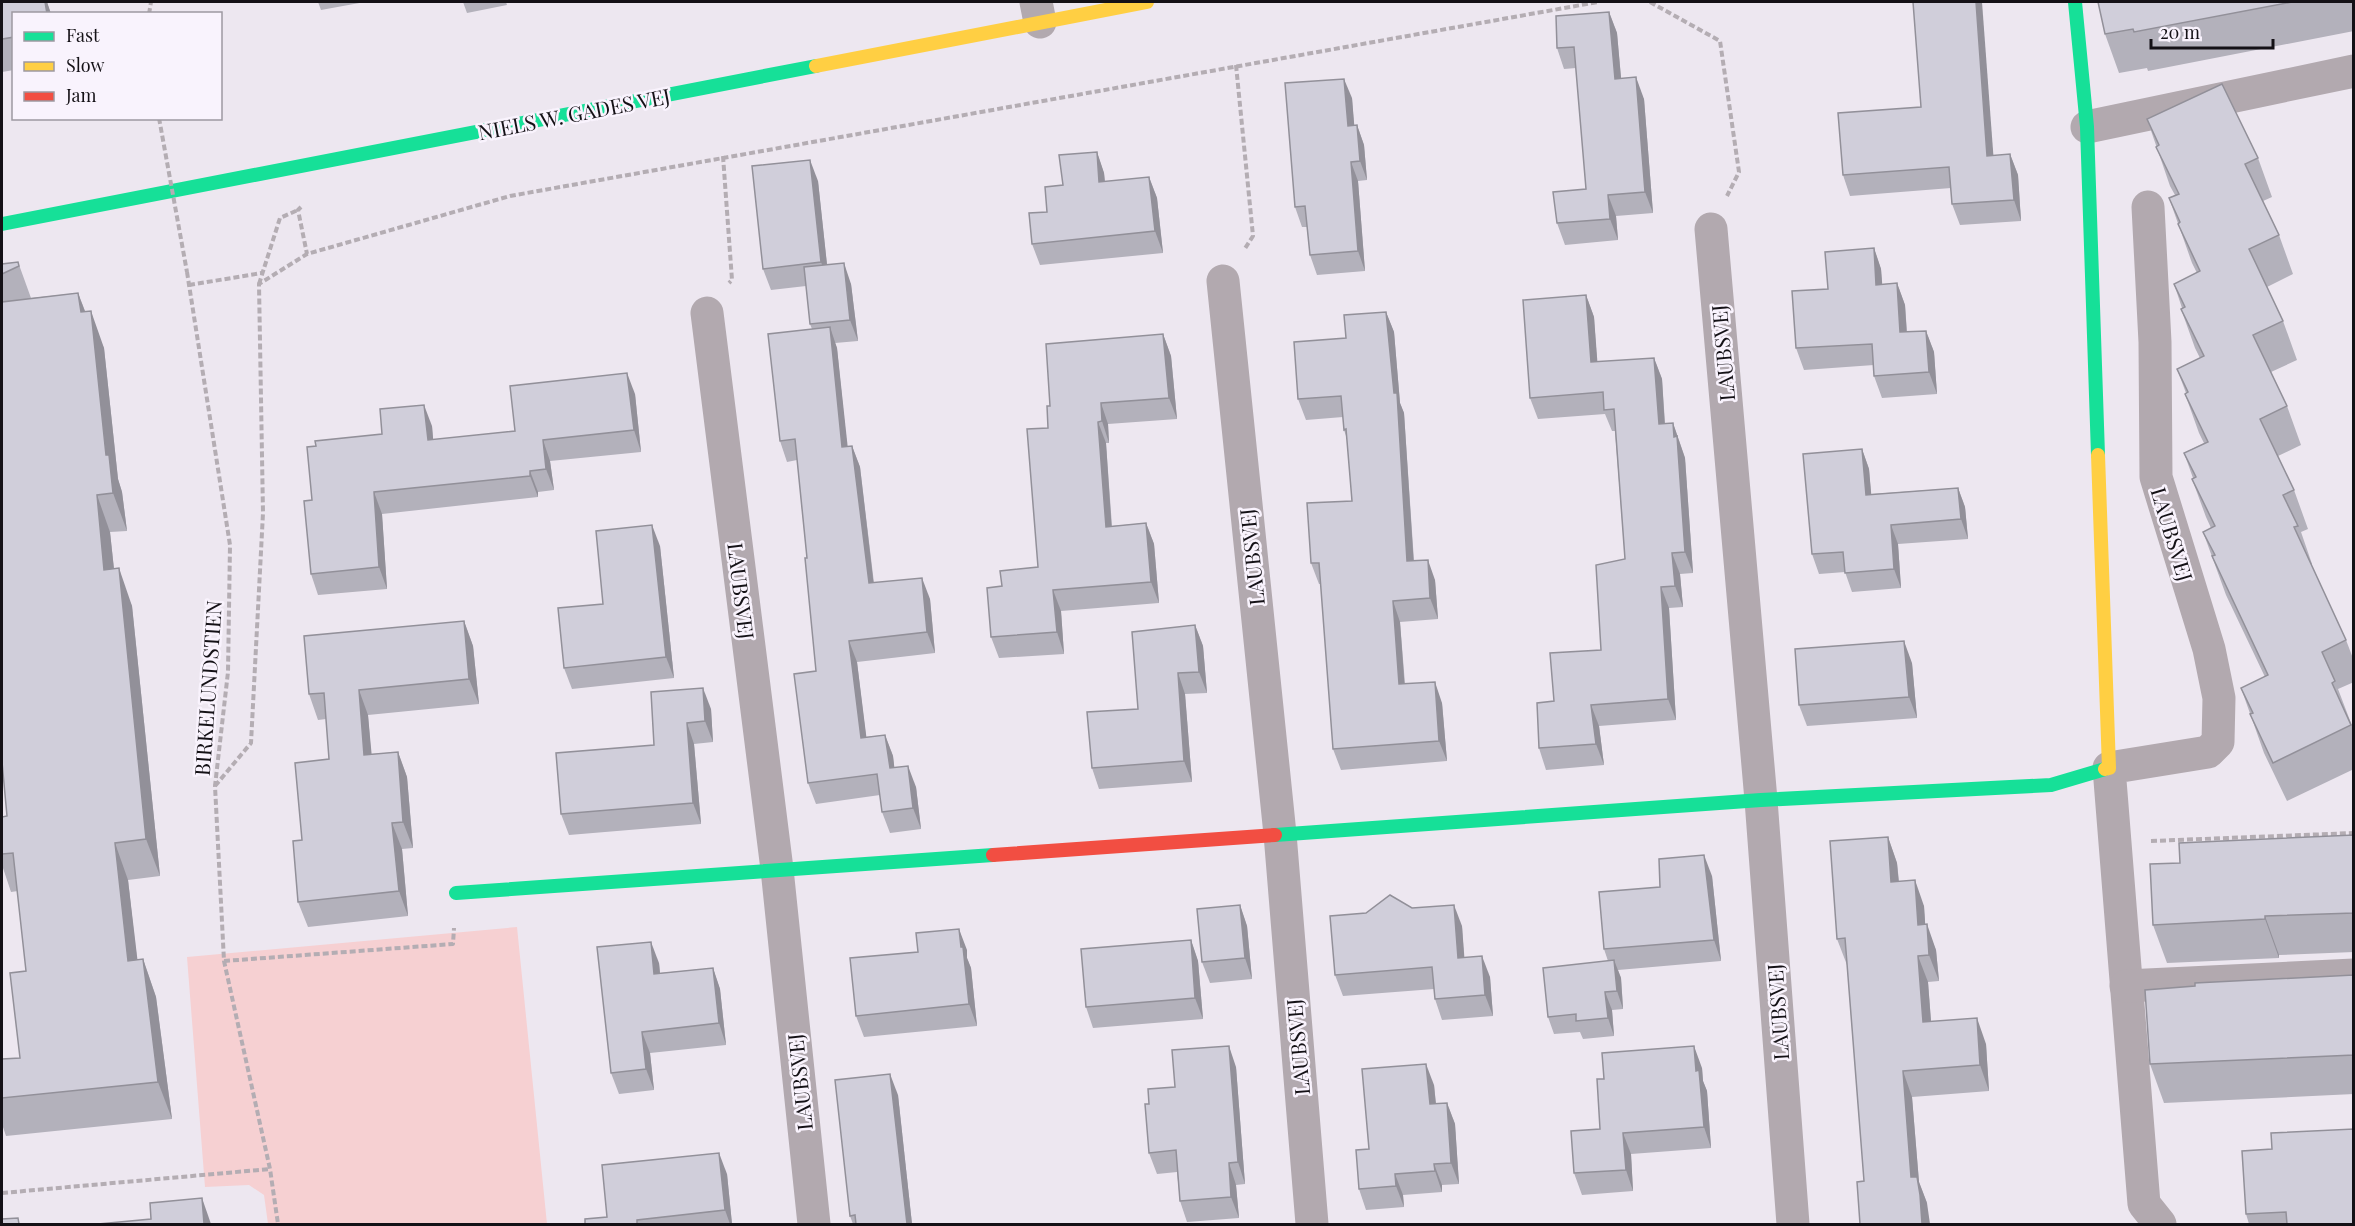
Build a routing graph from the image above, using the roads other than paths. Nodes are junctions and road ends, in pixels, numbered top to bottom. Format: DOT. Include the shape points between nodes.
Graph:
graph roads {
  1 [pos="1147,2"];
  2 [pos="2075,2"];
  3 [pos="1038,12"];
  4 [pos="2354,71"];
  5 [pos="2087,127"];
  6 [pos="2148,207"];
  7 [pos="2,224"];
  8 [pos="1711,229"];
  9 [pos="1223,281"];
  10 [pos="707,313"];
  11 [pos="2109,768"];
  12 [pos="1761,800"];
  13 [pos="1280,834"];
  14 [pos="777,868"];
  15 [pos="456,892"];
  16 [pos="2354,975"];
  17 [pos="2126,986"];
  18 [pos="814,1224"];
  19 [pos="1312,1224"];
  20 [pos="1792,1224"];
  21 [pos="2160,1224"];
  1 -- 3 [label="street, NIELS W. GADES VEJ"];
  2 -- 5 [label="street"];
  3 -- 7 [label="street, NIELS W. GADES VEJ"];
  4 -- 5 [label="street"];
  5 -- 11 [label="street"];
  6 -- 11 [label="street, LAUBSVEJ" via="2156,342 2156,477 2209,649 2219,698 2218,742 2208,752"];
  8 -- 12 [label="street, LAUBSVEJ"];
  9 -- 13 [label="street, LAUBSVEJ"];
  10 -- 14 [label="street, LAUBSVEJ"];
  11 -- 12 [label="street, LAUBSVEJ" via="2051,785"];
  11 -- 17 [label="street"];
  12 -- 13 [label="street, LAUBSVEJ"];
  12 -- 20 [label="street, LAUBSVEJ"];
  13 -- 14 [label="street, LAUBSVEJ"];
  13 -- 19 [label="street, LAUBSVEJ"];
  14 -- 15 [label="street, LAUBSVEJ"];
  14 -- 18 [label="street, LAUBSVEJ"];
  16 -- 17 [label="street"];
  17 -- 21 [label="street" via="2144,1204"];
}
